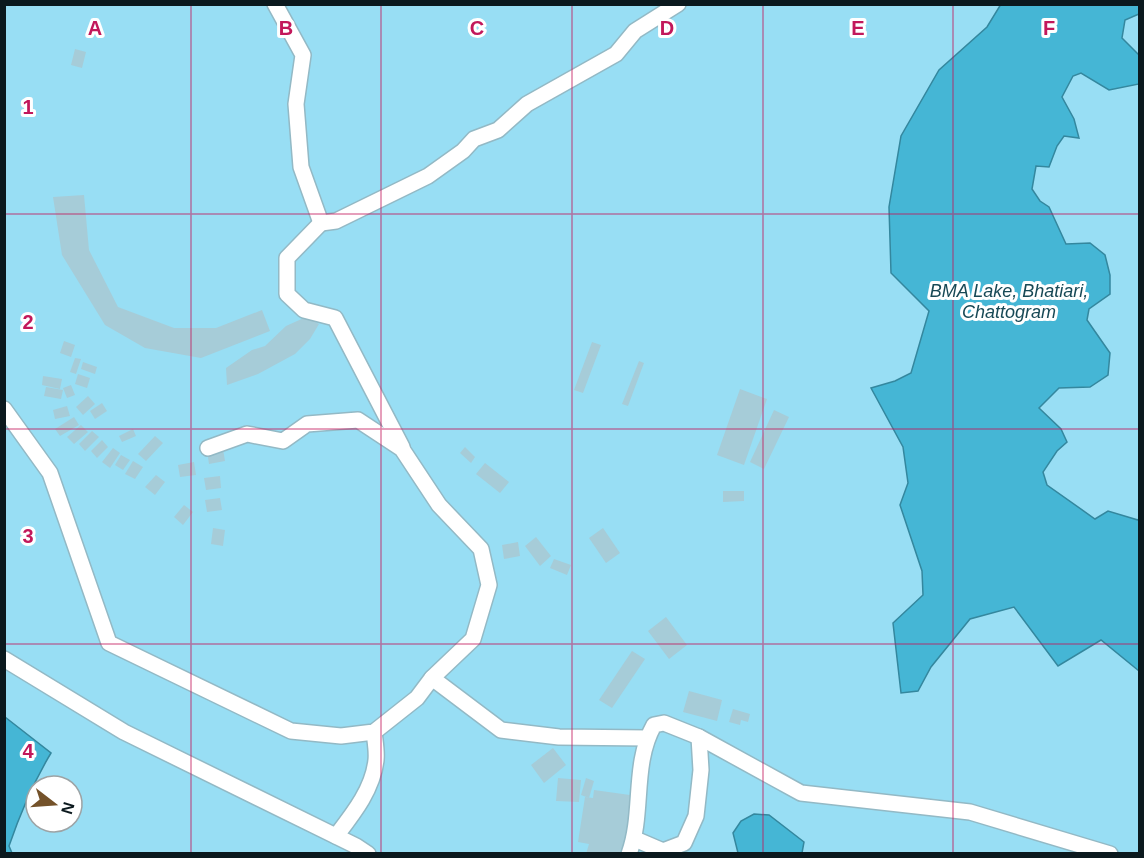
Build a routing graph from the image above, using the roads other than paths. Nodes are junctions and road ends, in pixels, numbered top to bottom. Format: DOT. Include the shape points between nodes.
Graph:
graph roads {
  1 [pos="275,4"];
  2 [pos="678,4"];
  3 [pos="321,223"];
  4 [pos="4,409"];
  5 [pos="208,448"];
  6 [pos="402,448"];
  7 [pos="4,659"];
  8 [pos="432,678"];
  9 [pos="374,732"];
  10 [pos="699,737"];
  11 [pos="647,738"];
  12 [pos="336,836"];
  13 [pos="632,846"];
  14 [pos="368,854"];
  15 [pos="1110,854"];
  1 -- 3 [label="street" via="303,55 296,104 301,167"];
  2 -- 3 [label="street" via="635,31 616,54 527,104 498,130 474,139 428,176 336,221"];
  3 -- 6 [label="street" via="287,258 287,294 304,310 335,318"];
  4 -- 9 [label="street" via="50,473 109,643 291,731 341,736"];
  5 -- 6 [label="street" via="247,434 283,441 307,424 358,420"];
  6 -- 8 [label="street" via="439,505 481,549 489,585 473,639"];
  7 -- 12 [label="street" via="124,732"];
  8 -- 9 [label="street" via="417,698"];
  8 -- 11 [label="street" via="501,730 559,737"];
  9 -- 12 [label="street" via="376,760 369,786"];
  10 -- 11 [label="street" via="664,723 654,725"];
  10 -- 13 [label="street" via="701,770 696,816 684,843 663,851"];
  10 -- 15 [label="street" via="801,793 970,812"];
  11 -- 13 [label="street"];
  12 -- 14 [label="street"];
}
